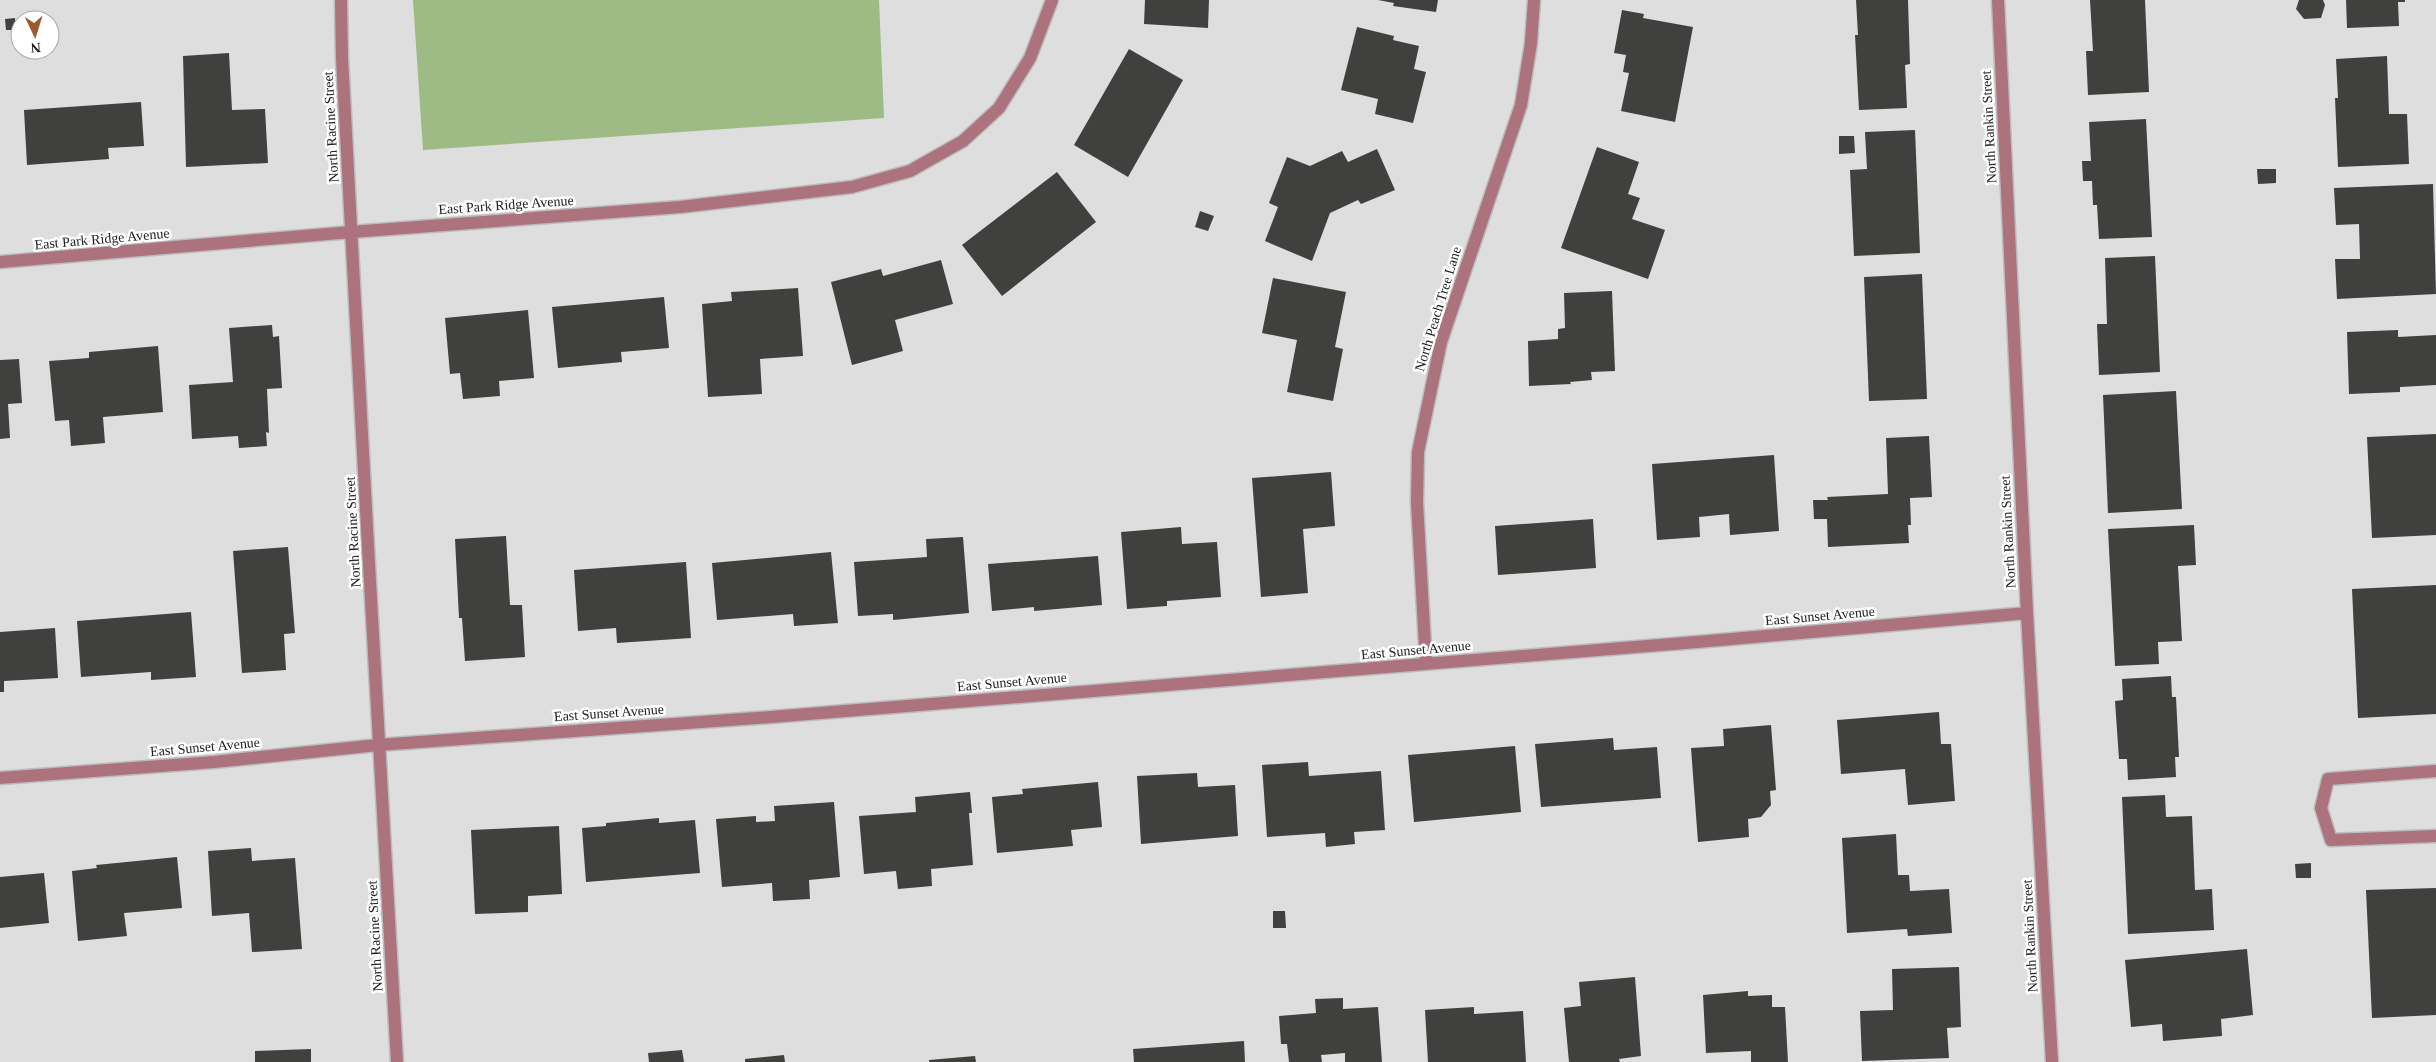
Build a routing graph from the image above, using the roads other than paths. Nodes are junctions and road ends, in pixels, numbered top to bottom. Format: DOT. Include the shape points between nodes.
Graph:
graph roads {
  1 [pos="341,0"];
  2 [pos="1052,0"];
  3 [pos="1534,0"];
  4 [pos="1998,0"];
  5 [pos="351,232"];
  6 [pos="0,262"];
  7 [pos="2027,613"];
  8 [pos="1426,664"];
  9 [pos="378,745"];
  10 [pos="2436,772"];
  11 [pos="0,778"];
  12 [pos="2436,836"];
  13 [pos="397,1062"];
  14 [pos="2052,1062"];
  1 -- 5 [label="street, North Racine Street"];
  2 -- 5 [label="street, East Park Ridge Avenue" via="1030,58 999,108 962,141 910,171 852,187 680,207"];
  3 -- 8 [label="street, North Peach Tree Lane" via="1532,43 1521,105 1441,342 1418,452 1417,502"];
  4 -- 7 [label="street, North Rankin Street"];
  5 -- 6 [label="street, East Park Ridge Avenue"];
  5 -- 9 [label="street, North Racine Street"];
  7 -- 8 [label="street, East Sunset Avenue"];
  7 -- 14 [label="street, North Rankin Street"];
  8 -- 9 [label="street, East Sunset Avenue"];
  9 -- 11 [label="street, East Sunset Avenue" via="214,762"];
  9 -- 13 [label="street, North Racine Street"];
  10 -- 12 [label="street" via="2328,780 2321,808 2331,840"];
}
